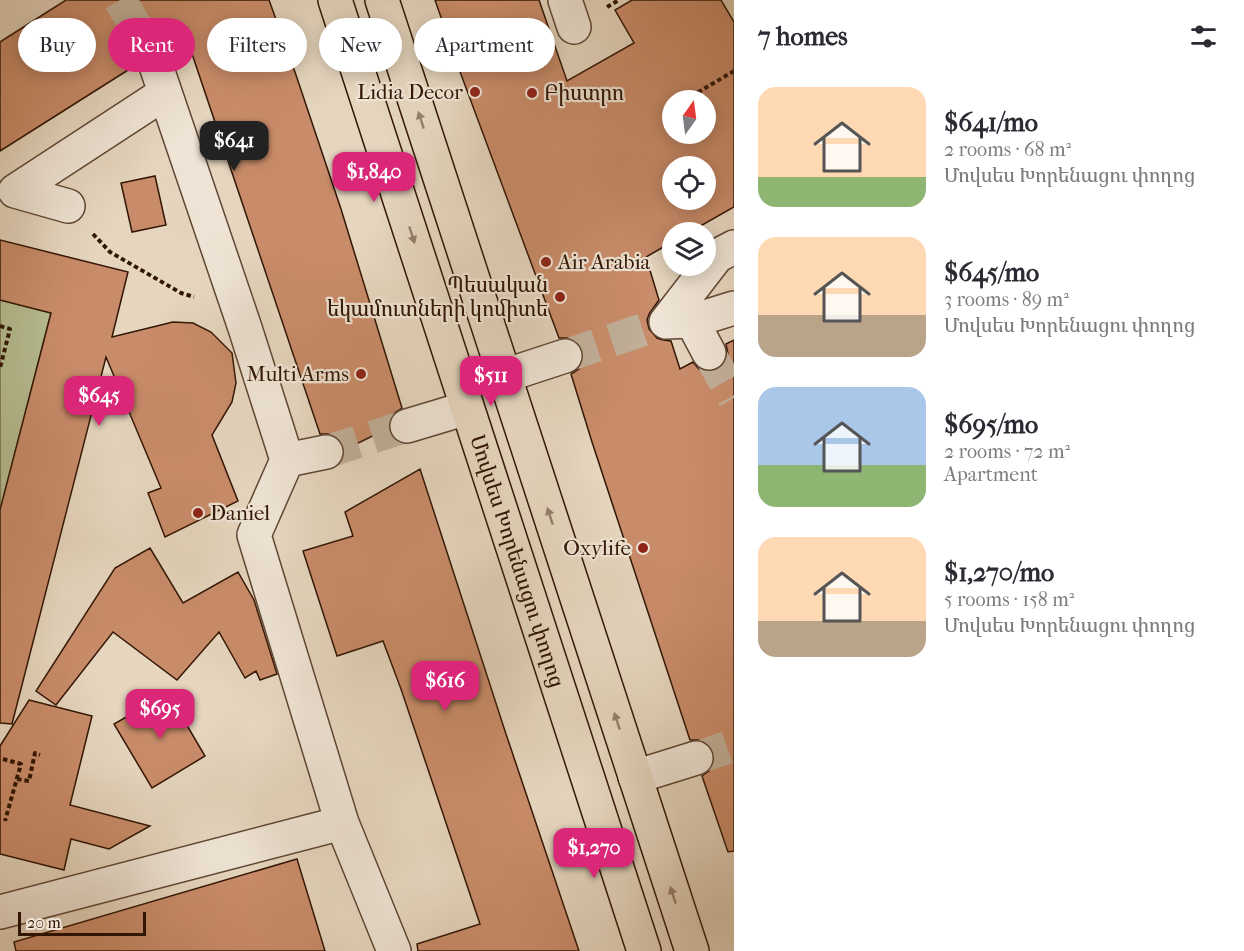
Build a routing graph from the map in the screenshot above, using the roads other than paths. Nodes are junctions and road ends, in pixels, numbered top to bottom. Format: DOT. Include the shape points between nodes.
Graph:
graph roads {
  1 [pos="335,0"];
  2 [pos="382,0"];
  3 [pos="158,72"];
  4 [pos="165,93"];
  5 [pos="68,206"];
  6 [pos="734,247"];
  7 [pos="734,309"];
  8 [pos="692,321"];
  9 [pos="709,353"];
  10 [pos="565,356"];
  11 [pos="504,376"];
  12 [pos="464,398"];
  13 [pos="407,426"];
  14 [pos="326,452"];
  15 [pos="287,460"];
  16 [pos="696,758"];
  17 [pos="635,777"];
  18 [pos="342,823"];
  19 [pos="0,912"];
  20 [pos="394,951"];
  21 [pos="644,951"];
  22 [pos="692,951"];
  1 -- 12 [label="main road, Մովսես Խորենացու փողոց, one-way"];
  11 -- 2 [label="main road, one-way"];
  3 -- 4 [label="lane"];
  4 -- 5 [label="lane" via="15,191"];
  4 -- 15 [label="lane"];
  6 -- 8 [label="lane" via="717,256 666,322"];
  7 -- 8 [label="lane"];
  8 -- 9 [label="lane"];
  10 -- 11 [label="lane"];
  11 -- 12 [label="main road"];
  17 -- 11 [label="main road, one-way"];
  12 -- 13 [label="lane"];
  12 -- 21 [label="main road, Մովսես Խորենացու փողոց"];
  14 -- 15 [label="lane"];
  15 -- 18 [label="lane" via="254,535"];
  16 -- 17 [label="lane"];
  22 -- 17 [label="main road, one-way"];
  18 -- 19 [label="lane"];
  18 -- 20 [label="lane"];
}
